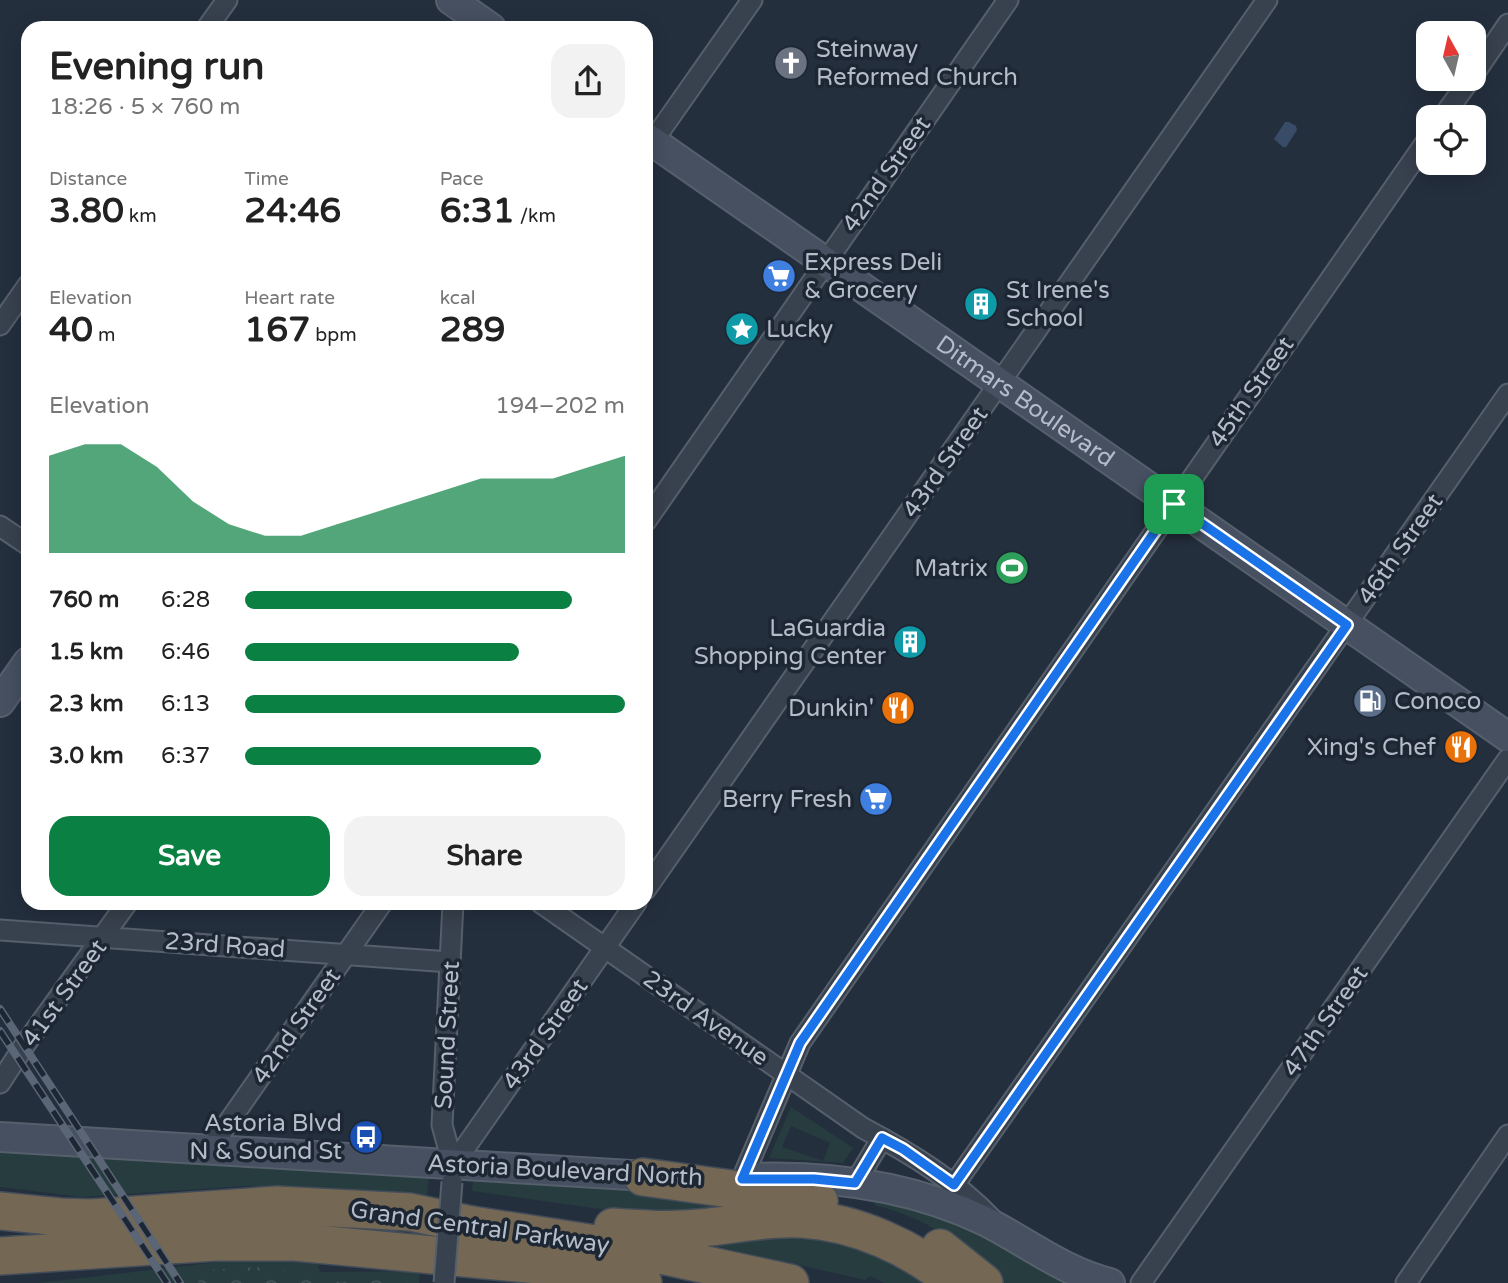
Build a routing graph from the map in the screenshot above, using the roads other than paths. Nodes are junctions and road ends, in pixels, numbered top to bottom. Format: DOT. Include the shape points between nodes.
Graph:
graph roads {
  1 [pos="227,0"];
  2 [pos="451,0"];
  3 [pos="752,0"];
  4 [pos="1008,0"];
  5 [pos="1267,0"];
  6 [pos="482,19"];
  7 [pos="212,21"];
  8 [pos="1508,24"];
  9 [pos="1486,56"];
  10 [pos="653,136"];
  11 [pos="653,146"];
  12 [pos="1416,156"];
  13 [pos="825,261"];
  14 [pos="21,295"];
  15 [pos="0,325"];
  16 [pos="1000,383"];
  17 [pos="1508,394"];
  18 [pos="1174,504"];
  19 [pos="653,511"];
  20 [pos="0,526"];
  21 [pos="21,540"];
  22 [pos="1347,625"];
  23 [pos="21,672"];
  24 [pos="0,702"];
  25 [pos="1508,737"];
  26 [pos="1508,759"];
  27 [pos="653,879"];
  28 [pos="122,910"];
  29 [pos="377,910"];
  30 [pos="453,910"];
  31 [pos="551,910"];
  32 [pos="631,910"];
  33 [pos="0,930"];
  34 [pos="105,936"];
  35 [pos="605,947"];
  36 [pos="346,954"];
  37 [pos="450,962"];
  38 [pos="785,1074"];
  39 [pos="0,1083"];
  40 [pos="1508,1135"];
  41 [pos="0,1137"];
  42 [pos="882,1138"];
  43 [pos="209,1150"];
  44 [pos="452,1174"];
  45 [pos="643,1177"];
  46 [pos="742,1179"];
  47 [pos="855,1183"];
  48 [pos="954,1185"];
  49 [pos="0,1211"];
  50 [pos="410,1212"];
  51 [pos="1004,1232"];
  52 [pos="0,1256"];
  53 [pos="944,1267"];
  54 [pos="449,1270"];
  55 [pos="552,1283"];
  56 [pos="643,1283"];
  57 [pos="790,1283"];
  58 [pos="984,1283"];
  59 [pos="1110,1283"];
  60 [pos="1141,1283"];
  61 [pos="1406,1283"];
  1 -- 7 [label="street"];
  2 -- 6 [label="main road"];
  3 -- 10 [label="street"];
  4 -- 13 [label="street, 42nd Street"];
  5 -- 16 [label="street, 43rd Street"];
  8 -- 9 [label="street"];
  11 -- 13 [label="main road, Ditmars Boulevard"];
  12 -- 18 [label="street, 45th Street"];
  13 -- 16 [label="main road, Ditmars Boulevard"];
  13 -- 19 [label="street, 42nd Street"];
  14 -- 15 [label="street"];
  16 -- 18 [label="main road, Ditmars Boulevard"];
  16 -- 27 [label="street, 43rd Street"];
  17 -- 22 [label="street, 46th Street"];
  18 -- 22 [label="main road, Ditmars Boulevard"];
  18 -- 38 [label="street, 45th Street" via="808,1031"];
  20 -- 21 [label="street"];
  22 -- 25 [label="main road, Ditmars Boulevard"];
  22 -- 48 [label="street, 46th Street"];
  23 -- 24 [label="main road"];
  26 -- 60 [label="street, 47th Street"];
  28 -- 34 [label="street, 41st Street"];
  29 -- 36 [label="street, 42nd Street"];
  30 -- 37 [label="street, Sound Street"];
  31 -- 35 [label="street, 23rd Avenue"];
  32 -- 35 [label="street, 43rd Street"];
  33 -- 34 [label="street, 23rd Road"];
  34 -- 36 [label="street, 23rd Road"];
  34 -- 39 [label="street, 41st Street"];
  35 -- 38 [label="street, 23rd Avenue"];
  35 -- 44 [label="street, 43rd Street"];
  36 -- 37 [label="street, 23rd Road"];
  36 -- 43 [label="street, 42nd Street"];
  37 -- 44 [label="street, Sound Street" via="442,1125"];
  38 -- 42 [label="street, 23rd Avenue"];
  38 -- 46 [label="street, 45th Street"];
  40 -- 61 [label="street"];
  41 -- 43 [label="main road, Astoria Boulevard North"];
  42 -- 47 [label="street"];
  42 -- 48 [label="street, 23rd Avenue"];
  43 -- 44 [label="main road, Astoria Boulevard North"];
  44 -- 45 [label="main road, Astoria Boulevard North"];
  44 -- 54 [label="street, bridge"];
  45 -- 46 [label="main road, Astoria Boulevard North"];
  45 -- 53 [label="highway" via="830,1203 897,1224"];
  46 -- 47 [label="main road, Astoria Boulevard North"];
  47 -- 51 [label="main road, Astoria Boulevard North" via="941,1204"];
  48 -- 51 [label="street, 23rd Avenue"];
  49 -- 50 [label="highway, Grand Central Parkway" via="132,1216 277,1205"];
  50 -- 53 [label="highway" via="474,1211 666,1229 813,1220 841,1224"];
  50 -- 57 [label="highway, Grand Central Parkway" via="669,1256"];
  51 -- 59 [label="main road, Astoria Boulevard North" via="1082,1275"];
  52 -- 54 [label="highway, Grand Central Parkway" via="268,1242 337,1245"];
  53 -- 58 [label="highway"];
  54 -- 55 [label="highway"];
  54 -- 56 [label="highway, Grand Central Parkway" via="549,1266"];
}
